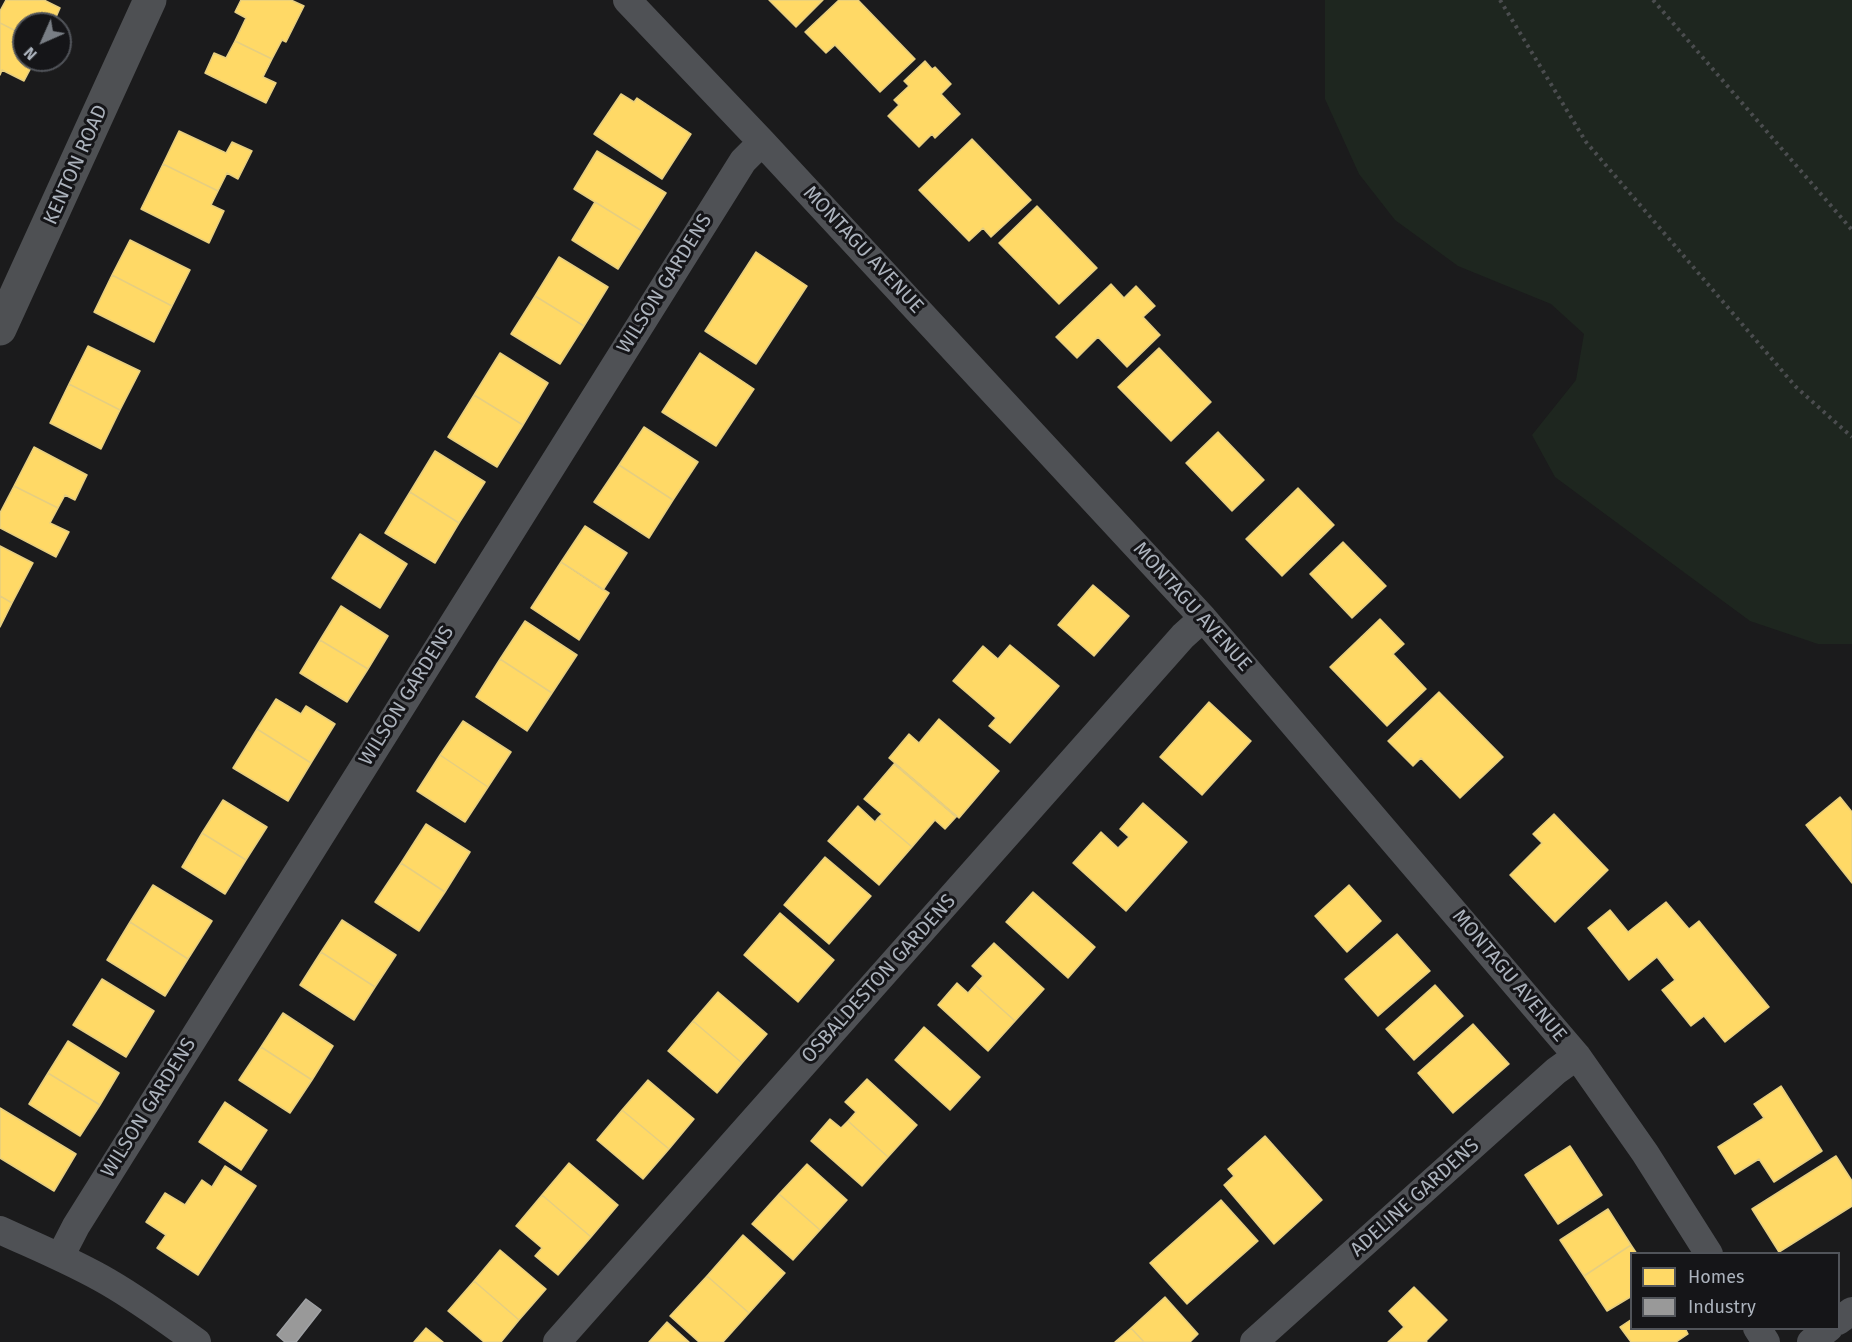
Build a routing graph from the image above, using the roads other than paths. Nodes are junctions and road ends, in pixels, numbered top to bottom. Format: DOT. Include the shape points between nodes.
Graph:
graph roads {
  1 [pos="150,0"];
  2 [pos="627,0"];
  3 [pos="762,142"];
  4 [pos="9,292"];
  5 [pos="0,329"];
  6 [pos="1203,618"];
  7 [pos="1577,1056"];
  8 [pos="0,1230"];
  9 [pos="1708,1252"];
  10 [pos="60,1257"];
  11 [pos="1852,1311"];
  12 [pos="1840,1320"];
  13 [pos="1828,1330"];
  14 [pos="196,1342"];
  15 [pos="557,1342"];
  16 [pos="1254,1342"];
  17 [pos="1811,1342"];
  1 -- 4 [label="street, KENTON ROAD"];
  2 -- 3 [label="street, MONTAGU AVENUE"];
  3 -- 6 [label="street, MONTAGU AVENUE"];
  3 -- 10 [label="street, WILSON GARDENS" via="742,161 75,1226"];
  4 -- 5 [label="street, KENTON ROAD"];
  6 -- 7 [label="street, MONTAGU AVENUE"];
  6 -- 15 [label="street, OSBALDESTON GARDENS"];
  7 -- 9 [label="street, MONTAGU AVENUE"];
  7 -- 16 [label="street, ADELINE GARDENS"];
  8 -- 10 [label="street"];
  10 -- 14 [label="street" via="117,1287"];
  11 -- 12 [label="street"];
  13 -- 17 [label="street"];
}
